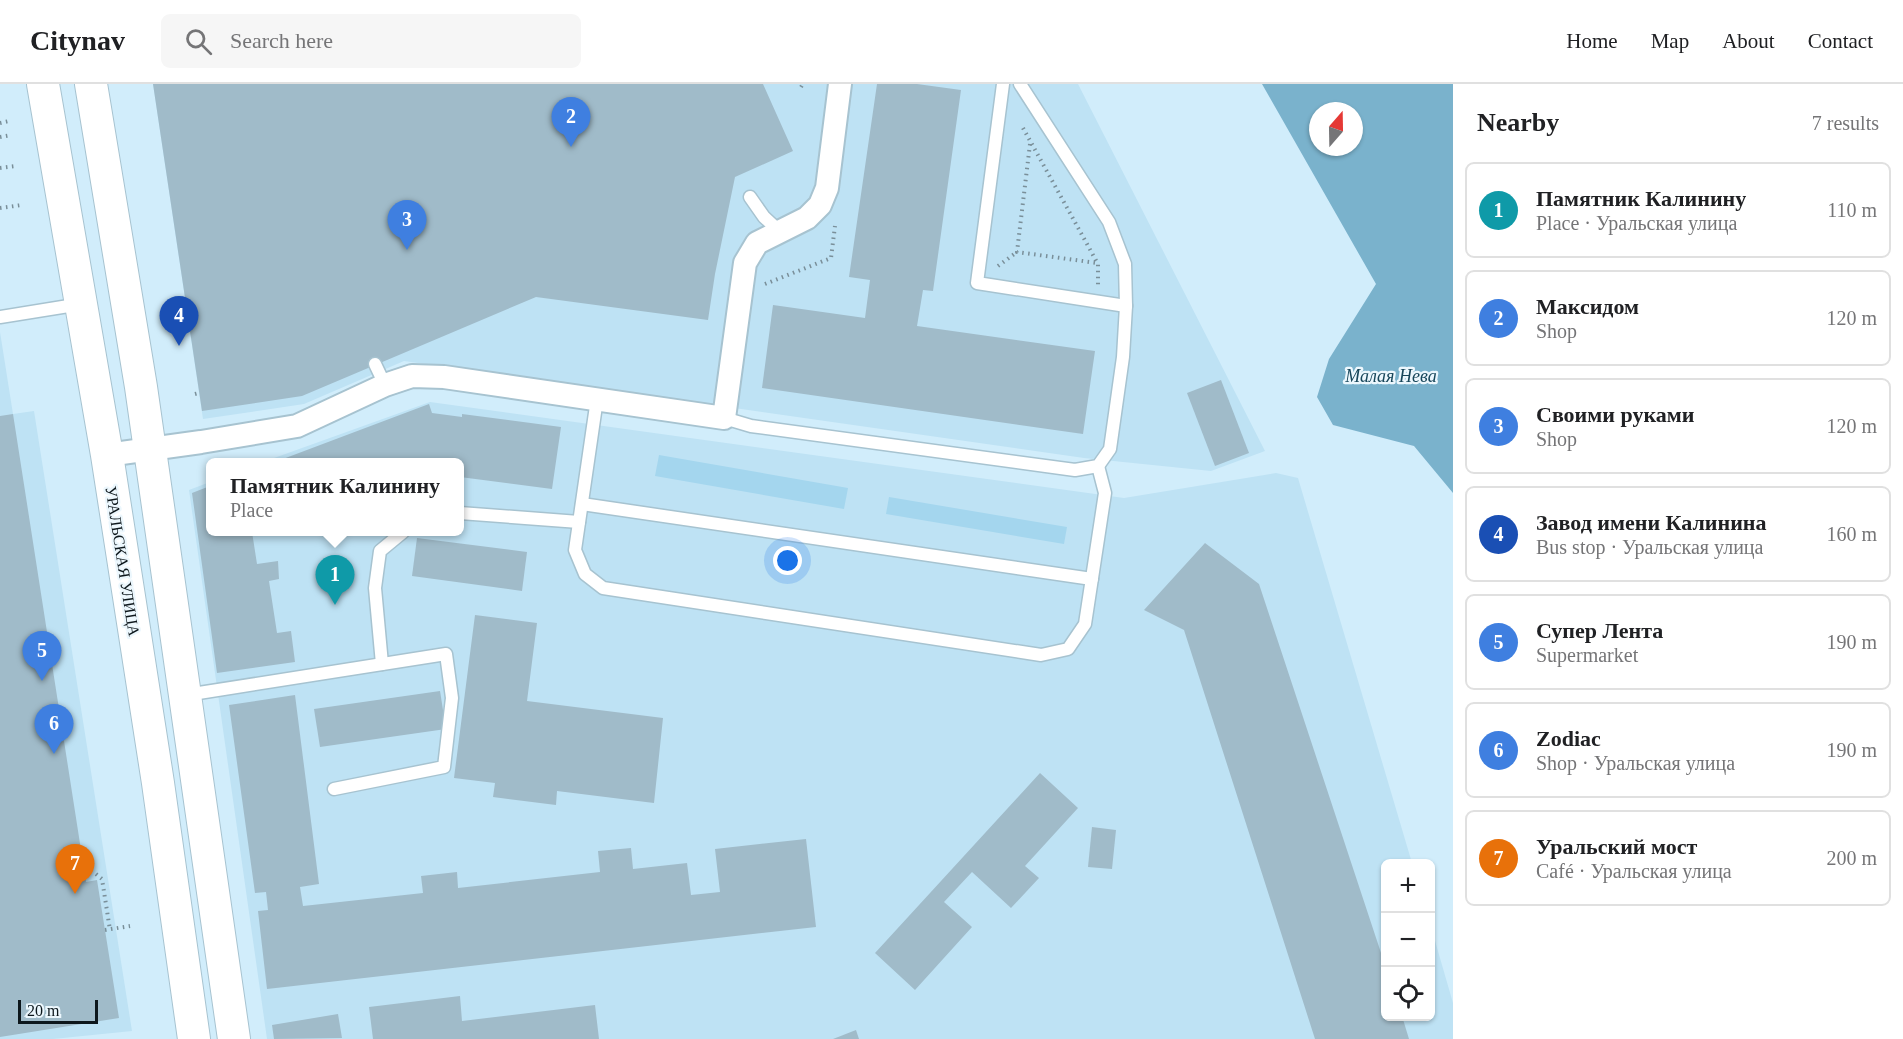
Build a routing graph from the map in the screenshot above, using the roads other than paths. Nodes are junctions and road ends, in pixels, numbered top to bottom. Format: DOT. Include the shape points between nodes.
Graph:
graph roads {
  1 [pos="43,84"];
  2 [pos="91,84"];
  3 [pos="840,84"];
  4 [pos="1003,84"];
  5 [pos="1020,84"];
  6 [pos="750,197"];
  7 [pos="779,231"];
  8 [pos="82,304"];
  9 [pos="1126,306"];
  10 [pos="0,317"];
  11 [pos="375,364"];
  12 [pos="385,385"];
  13 [pos="597,399"];
  14 [pos="724,418"];
  15 [pos="149,449"];
  16 [pos="106,455"];
  17 [pos="1098,466"];
  18 [pos="582,504"];
  19 [pos="464,513"];
  20 [pos="579,522"];
  21 [pos="397,536"];
  22 [pos="1092,579"];
  23 [pos="382,664"];
  24 [pos="184,695"];
  25 [pos="334,789"];
  26 [pos="194,1039"];
  27 [pos="234,1039"];
  1 -- 8 [label="main road, УРАЛЬСКАЯ УЛИЦА"];
  2 -- 15 [label="main road"];
  3 -- 7 [label="street" via="827,188 820,205 807,218"];
  4 -- 9 [label="lane" via="977,283"];
  5 -- 9 [label="lane" via="1109,222 1125,264"];
  6 -- 7 [label="lane"];
  7 -- 14 [label="street" via="757,243 745,263"];
  8 -- 10 [label="lane"];
  8 -- 16 [label="main road, УРАЛЬСКАЯ УЛИЦА"];
  9 -- 17 [label="lane" via="1110,449"];
  11 -- 12 [label="lane"];
  12 -- 13 [label="street" via="412,376 444,377"];
  12 -- 15 [label="street" via="297,426"];
  13 -- 14 [label="street"];
  13 -- 18 [label="lane"];
  14 -- 17 [label="lane" via="751,426 1075,470"];
  15 -- 16 [label="street"];
  15 -- 24 [label="main road"];
  16 -- 26 [label="main road, УРАЛЬСКАЯ УЛИЦА"];
  17 -- 22 [label="lane" via="1105,493"];
  18 -- 20 [label="lane"];
  18 -- 22 [label="lane"];
  19 -- 20 [label="lane"];
  20 -- 22 [label="lane" via="575,550 585,574 603,588 1041,655 1068,649 1085,624"];
  21 -- 23 [label="lane" via="380,551 375,588"];
  23 -- 24 [label="lane"];
  23 -- 25 [label="lane" via="446,654 452,698 444,767"];
  24 -- 27 [label="main road"];
}
